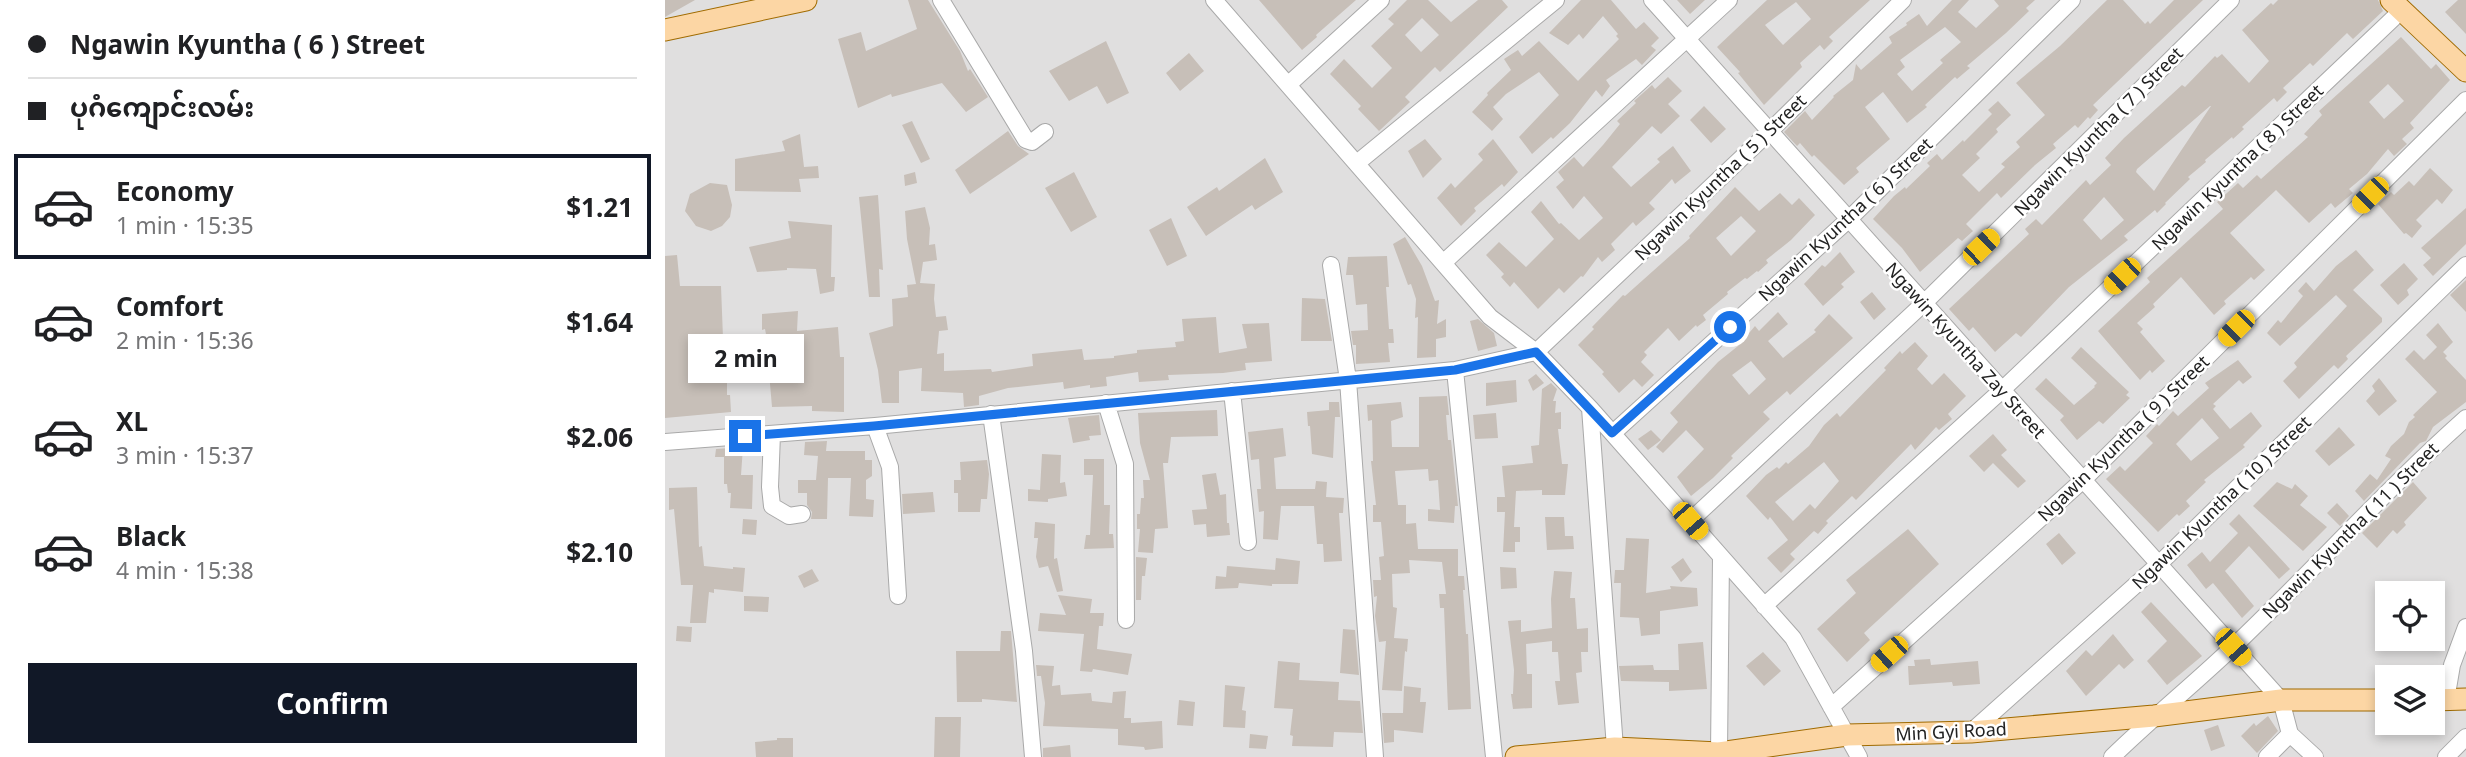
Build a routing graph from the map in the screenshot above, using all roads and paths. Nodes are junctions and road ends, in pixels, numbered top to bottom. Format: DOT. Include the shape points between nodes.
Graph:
graph roads {
  1 [pos="806,0"];
  2 [pos="941,0"];
  3 [pos="1214,0"];
  4 [pos="1381,0"];
  5 [pos="1556,0"];
  6 [pos="1652,0"];
  7 [pos="1729,0"];
  8 [pos="1903,0"];
  9 [pos="2072,0"];
  10 [pos="2231,0"];
  11 [pos="2396,6"];
  12 [pos="665,30"];
  13 [pos="1688,39"];
  14 [pos="2465,67"];
  15 [pos="1289,84"];
  16 [pos="2466,100"];
  17 [pos="1045,132"];
  18 [pos="1769,132"];
  19 [pos="1357,163"];
  20 [pos="1848,220"];
  21 [pos="1443,263"];
  22 [pos="1331,265"];
  23 [pos="2466,265"];
  24 [pos="1923,303"];
  25 [pos="1536,352"];
  26 [pos="1455,370"];
  27 [pos="1348,380"];
  28 [pos="2002,390"];
  29 [pos="1231,391"];
  30 [pos="1106,403"];
  31 [pos="1590,408"];
  32 [pos="991,414"];
  33 [pos="2466,418"];
  34 [pos="874,426"];
  35 [pos="772,433"];
  36 [pos="1612,433"];
  37 [pos="665,442"];
  38 [pos="2083,480"];
  39 [pos="802,514"];
  40 [pos="1690,521"];
  41 [pos="1248,542"];
  42 [pos="1721,557"];
  43 [pos="2159,564"];
  44 [pos="898,596"];
  45 [pos="1764,606"];
  46 [pos="1126,620"];
  47 [pos="2466,627"];
  48 [pos="2233,647"];
  49 [pos="2281,699"];
  50 [pos="2375,700"];
  51 [pos="2448,700"];
  52 [pos="1831,707"];
  53 [pos="2154,716"];
  54 [pos="1971,732"];
  55 [pos="2290,734"];
  56 [pos="1847,735"];
  57 [pos="2466,737"];
  58 [pos="1615,748"];
  59 [pos="1719,753"];
  60 [pos="1033,757"];
  61 [pos="1375,757"];
  62 [pos="1494,757"];
  63 [pos="1516,757"];
  64 [pos="1859,757"];
  65 [pos="2112,757"];
  66 [pos="2267,757"];
  67 [pos="2315,757"];
  68 [pos="2446,757"];
  1 -- 12 [label="main road"];
  2 -- 17 [label="street" via="1025,141 1032,142"];
  3 -- 15 [label="street"];
  4 -- 15 [label="street"];
  5 -- 19 [label="street"];
  6 -- 13 [label="street, Ngawin Kyuntha Zay Street"];
  7 -- 13 [label="street"];
  8 -- 18 [label="street, Ngawin Kyuntha ( 5 ) Street"];
  9 -- 20 [label="street, Ngawin Kyuntha ( 6 ) Street"];
  10 -- 24 [label="street, Ngawin Kyuntha ( 7 ) Street"];
  11 -- 14 [label="main road"];
  11 -- 28 [label="street, Ngawin Kyuntha ( 8 ) Street"];
  13 -- 18 [label="street, Ngawin Kyuntha Zay Street"];
  13 -- 21 [label="street"];
  15 -- 19 [label="street"];
  16 -- 38 [label="street, Ngawin Kyuntha ( 9 ) Street"];
  18 -- 20 [label="street, Ngawin Kyuntha Zay Street"];
  18 -- 25 [label="street, Ngawin Kyuntha ( 5 ) Street"];
  19 -- 21 [label="street"];
  20 -- 24 [label="street, Ngawin Kyuntha Zay Street"];
  20 -- 36 [label="street, Ngawin Kyuntha ( 6 ) Street"];
  21 -- 25 [label="street" via="1490,317"];
  22 -- 27 [label="street"];
  23 -- 43 [label="street, Ngawin Kyuntha ( 10 ) Street"];
  24 -- 28 [label="street, Ngawin Kyuntha Zay Street"];
  24 -- 40 [label="street, Ngawin Kyuntha ( 7 ) Street"];
  25 -- 26 [label="street"];
  25 -- 31 [label="street"];
  26 -- 27 [label="street"];
  26 -- 62 [label="street"];
  27 -- 29 [label="street"];
  27 -- 61 [label="street"];
  28 -- 38 [label="street, Ngawin Kyuntha Zay Street"];
  28 -- 45 [label="street, Ngawin Kyuntha ( 8 ) Street"];
  29 -- 30 [label="street"];
  29 -- 41 [label="street"];
  30 -- 32 [label="street"];
  30 -- 46 [label="street" via="1125,464"];
  31 -- 36 [label="street"];
  31 -- 58 [label="street"];
  32 -- 34 [label="street"];
  32 -- 60 [label="street" via="1024,651"];
  33 -- 48 [label="street, Ngawin Kyuntha ( 11 ) Street"];
  34 -- 35 [label="street"];
  34 -- 44 [label="street" via="890,467"];
  35 -- 37 [label="street"];
  35 -- 39 [label="street" via="772,506 789,516"];
  36 -- 40 [label="street"];
  38 -- 43 [label="street, Ngawin Kyuntha Zay Street"];
  38 -- 52 [label="street, Ngawin Kyuntha ( 9 ) Street"];
  40 -- 42 [label="street"];
  42 -- 45 [label="street"];
  42 -- 59 [label="street"];
  43 -- 48 [label="street, Ngawin Kyuntha Zay Street"];
  43 -- 54 [label="street, Ngawin Kyuntha ( 10 ) Street"];
  45 -- 52 [label="street" via="1793,638"];
  47 -- 51 [label="street" via="2452,665"];
  48 -- 49 [label="street, Ngawin Kyuntha Zay Street"];
  48 -- 53 [label="street, Ngawin Kyuntha ( 11 ) Street"];
  49 -- 50 [label="main road, Min Gyi Road"];
  49 -- 53 [label="main road, Min Gyi Road"];
  49 -- 55 [label="street"];
  52 -- 56 [label="street"];
  53 -- 54 [label="main road, Min Gyi Road"];
  53 -- 65 [label="street, Ngawin Kyuntha ( 11 ) Street"];
  54 -- 56 [label="main road, Min Gyi Road"];
  55 -- 66 [label="street"];
  55 -- 67 [label="street"];
  56 -- 59 [label="main road, Min Gyi Road"];
  56 -- 64 [label="street"];
  57 -- 68 [label="street"];
  58 -- 59 [label="main road, Min Gyi Road"];
  58 -- 63 [label="main road, Min Gyi Road"];
}
